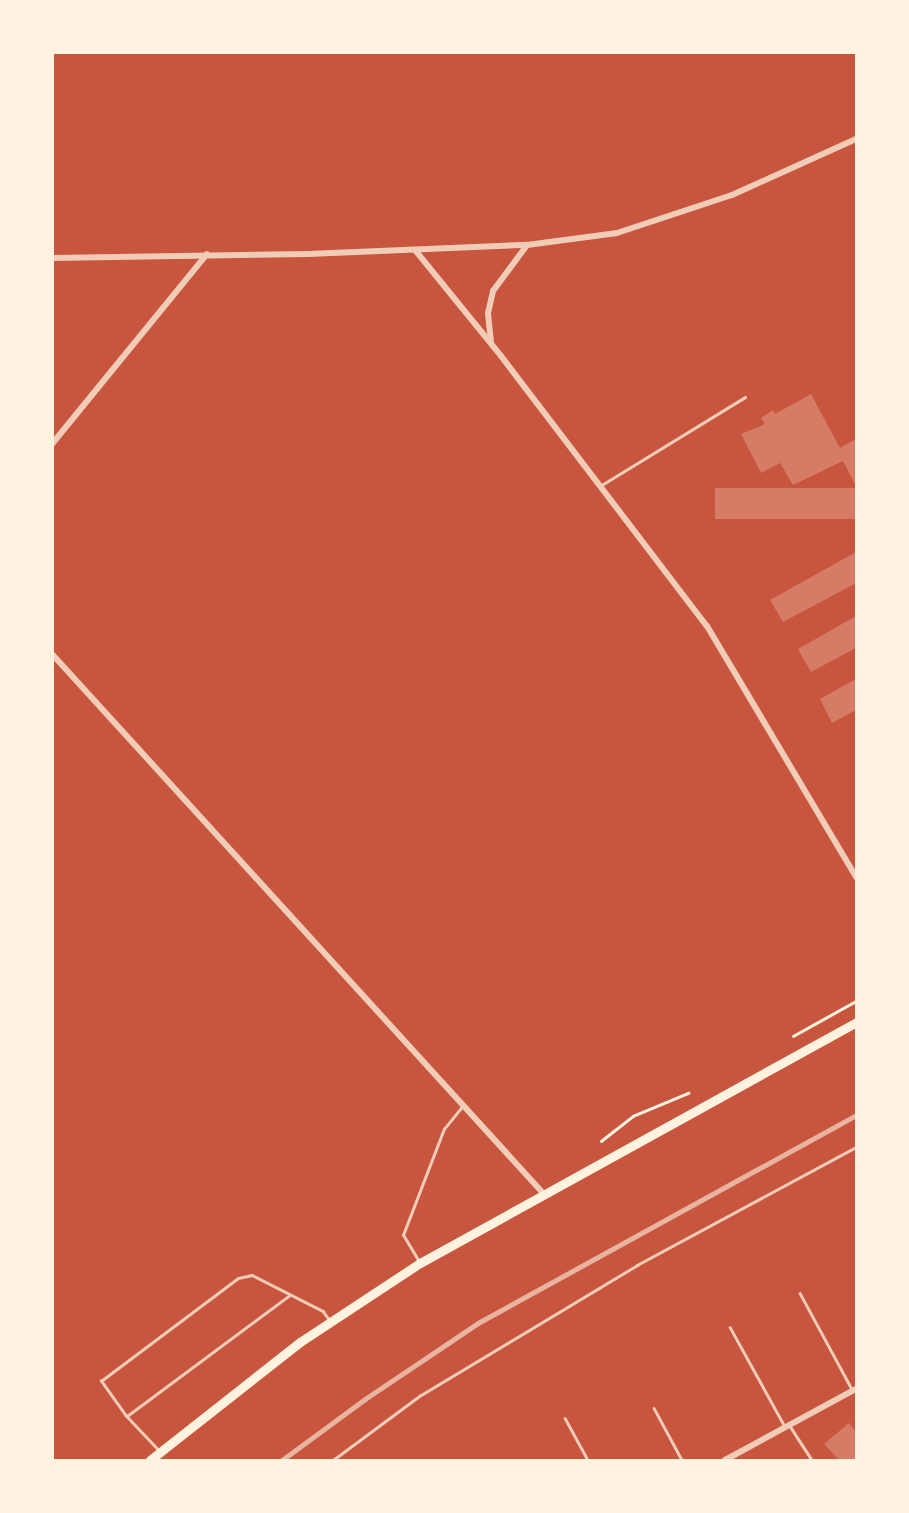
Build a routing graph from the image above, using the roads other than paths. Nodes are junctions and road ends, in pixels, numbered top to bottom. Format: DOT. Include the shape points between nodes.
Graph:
graph roads {
  1 [pos="856,139"];
  2 [pos="527,246"];
  3 [pos="415,250"];
  4 [pos="207,254"];
  5 [pos="52,258"];
  6 [pos="492,347"];
  7 [pos="745,397"];
  8 [pos="52,444"];
  9 [pos="600,486"];
  10 [pos="52,654"];
  11 [pos="856,877"];
  12 [pos="856,1022"];
  13 [pos="462,1107"];
  14 [pos="856,1147"];
  15 [pos="543,1193"];
  16 [pos="420,1263"];
  17 [pos="800,1293"];
  18 [pos="290,1295"];
  19 [pos="330,1321"];
  20 [pos="730,1327"];
  21 [pos="855,1390"];
  22 [pos="654,1408"];
  23 [pos="126,1416"];
  24 [pos="565,1418"];
  25 [pos="788,1427"];
  26 [pos="159,1452"];
  27 [pos="150,1461"];
  28 [pos="333,1461"];
  29 [pos="588,1461"];
  30 [pos="682,1461"];
  31 [pos="725,1461"];
  32 [pos="812,1461"];
  1 -- 2 [label="street" via="732,195 617,233"];
  2 -- 3 [label="street"];
  2 -- 6 [label="street" via="494,291 488,313"];
  3 -- 4 [label="street"];
  3 -- 6 [label="street"];
  4 -- 5 [label="street"];
  4 -- 8 [label="street"];
  6 -- 9 [label="street"];
  7 -- 9 [label="lane"];
  9 -- 11 [label="street" via="707,626"];
  10 -- 13 [label="street"];
  12 -- 15 [label="main road"];
  13 -- 15 [label="street"];
  13 -- 16 [label="lane" via="444,1129 403,1234"];
  14 -- 28 [label="lane" via="637,1265 421,1395"];
  15 -- 16 [label="main road"];
  16 -- 19 [label="main road"];
  17 -- 21 [label="lane"];
  18 -- 19 [label="lane" via="323,1311"];
  18 -- 23 [label="lane"];
  18 -- 23 [label="lane" via="251,1275 238,1278 101,1381"];
  19 -- 26 [label="main road"];
  20 -- 25 [label="lane"];
  21 -- 25 [label="street"];
  22 -- 30 [label="lane"];
  23 -- 26 [label="lane"];
  24 -- 29 [label="lane"];
  25 -- 31 [label="street"];
  25 -- 32 [label="lane"];
  26 -- 27 [label="main road"];
}
